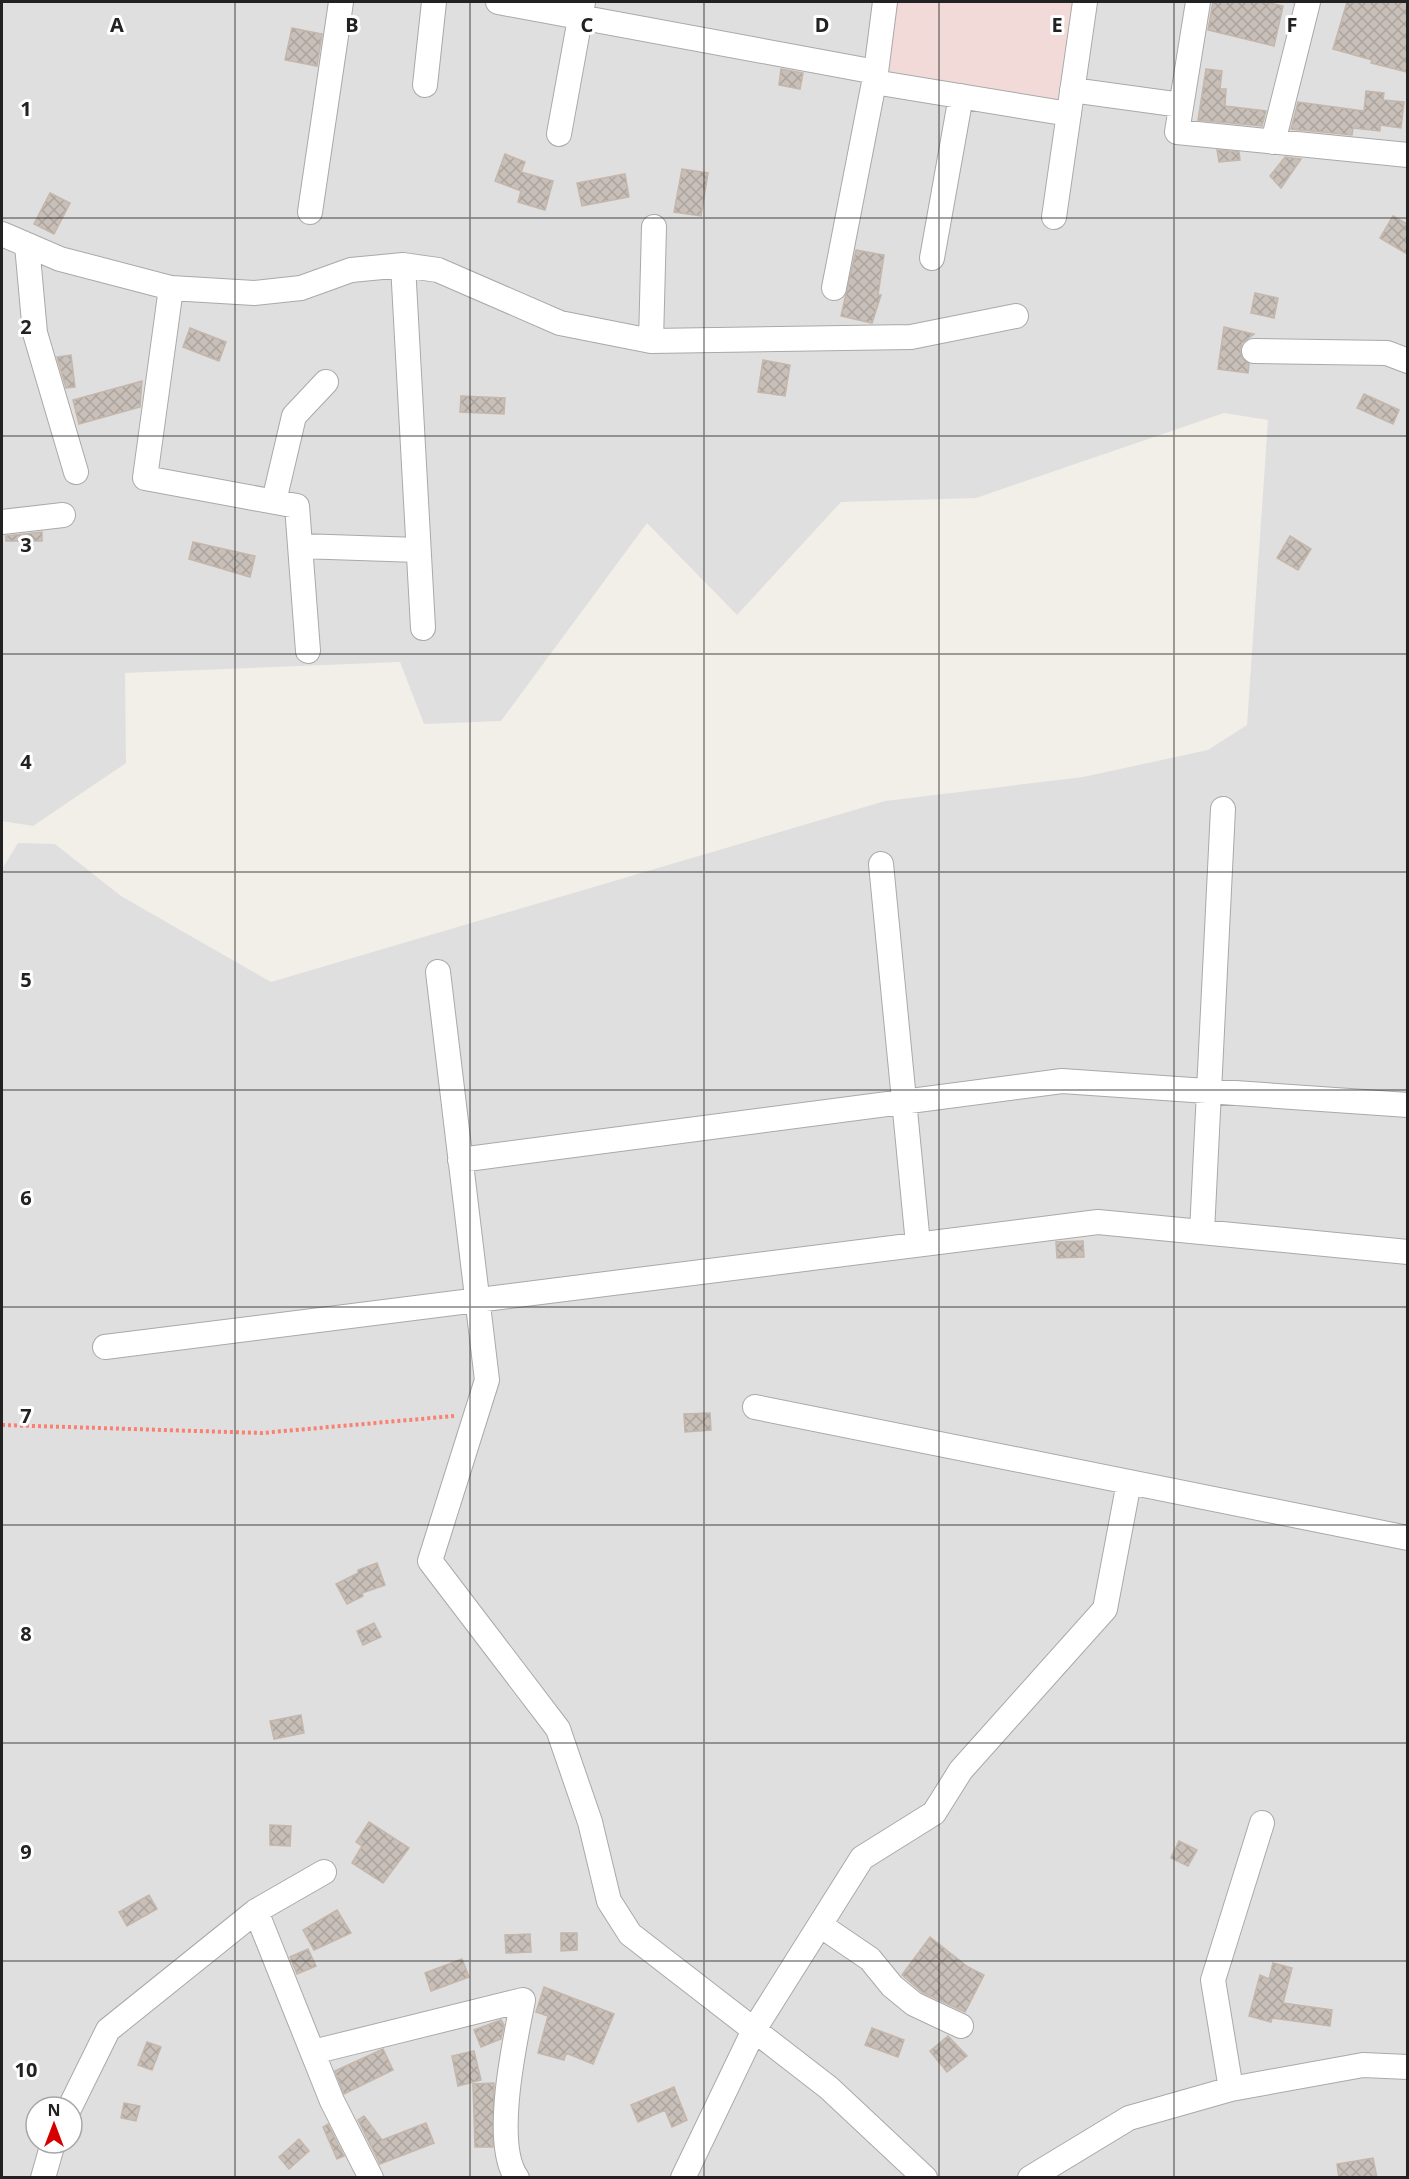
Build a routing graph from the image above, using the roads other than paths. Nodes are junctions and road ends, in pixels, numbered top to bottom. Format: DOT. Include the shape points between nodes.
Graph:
graph roads {
  1 [pos="341,2"];
  2 [pos="434,2"];
  3 [pos="498,2"];
  4 [pos="885,2"];
  5 [pos="1085,2"];
  6 [pos="1198,2"];
  7 [pos="1308,2"];
  8 [pos="582,9"];
  9 [pos="875,77"];
  10 [pos="425,85"];
  11 [pos="1072,90"];
  12 [pos="961,96"];
  13 [pos="1181,105"];
  14 [pos="1069,114"];
  15 [pos="559,134"];
  16 [pos="1273,142"];
  17 [pos="1407,155"];
  18 [pos="310,212"];
  19 [pos="1054,218"];
  20 [pos="654,227"];
  21 [pos="2,234"];
  22 [pos="27,245"];
  23 [pos="932,258"];
  24 [pos="402,265"];
  25 [pos="171,288"];
  26 [pos="834,288"];
  27 [pos="1016,316"];
  28 [pos="651,341"];
  29 [pos="1254,351"];
  30 [pos="1407,361"];
  31 [pos="326,382"];
  32 [pos="76,472"];
  33 [pos="274,501"];
  34 [pos="63,514"];
  35 [pos="2,522"];
  36 [pos="300,546"];
  37 [pos="418,550"];
  38 [pos="423,628"];
  39 [pos="308,651"];
  40 [pos="1223,809"];
  41 [pos="881,864"];
  42 [pos="438,972"];
  43 [pos="1210,1091"];
  44 [pos="904,1101"];
  45 [pos="1407,1105"];
  46 [pos="460,1160"];
  47 [pos="1203,1232"];
  48 [pos="918,1244"];
  49 [pos="1407,1252"];
  50 [pos="477,1300"];
  51 [pos="105,1347"];
  52 [pos="755,1407"];
  53 [pos="1129,1482"];
  54 [pos="1407,1538"];
  55 [pos="1262,1823"];
  56 [pos="324,1872"];
  57 [pos="256,1911"];
  58 [pos="820,1925"];
  59 [pos="961,2026"];
  60 [pos="755,2028"];
  61 [pos="313,2052"];
  62 [pos="1407,2067"];
  63 [pos="1231,2089"];
  64 [pos="76,2095"];
  65 [pos="50,2155"];
  66 [pos="43,2178"];
  67 [pos="371,2178"];
  68 [pos="517,2178"];
  69 [pos="683,2178"];
  70 [pos="926,2178"];
  71 [pos="1030,2178"];
  1 -- 18 [label="street"];
  2 -- 10 [label="street"];
  3 -- 8 [label="street"];
  4 -- 9 [label="street"];
  5 -- 11 [label="street"];
  6 -- 13 [label="street"];
  7 -- 16 [label="street"];
  8 -- 9 [label="street"];
  8 -- 15 [label="street"];
  9 -- 12 [label="street"];
  9 -- 26 [label="street"];
  11 -- 13 [label="street"];
  11 -- 14 [label="street"];
  12 -- 14 [label="street"];
  12 -- 23 [label="street"];
  13 -- 16 [label="street" via="1177,132"];
  14 -- 19 [label="street"];
  16 -- 17 [label="street"];
  20 -- 28 [label="street"];
  21 -- 22 [label="street"];
  22 -- 25 [label="street" via="60,259"];
  22 -- 32 [label="street" via="35,333"];
  24 -- 25 [label="street" via="351,270 301,288 254,293"];
  24 -- 28 [label="street" via="438,270 560,323"];
  24 -- 37 [label="street"];
  25 -- 33 [label="street" via="145,478"];
  27 -- 28 [label="street" via="911,337"];
  29 -- 30 [label="street" via="1387,353"];
  31 -- 33 [label="street" via="294,416"];
  33 -- 36 [label="street" via="297,506"];
  34 -- 35 [label="street"];
  36 -- 37 [label="street"];
  36 -- 39 [label="street"];
  37 -- 38 [label="street"];
  40 -- 43 [label="street"];
  41 -- 44 [label="street"];
  42 -- 46 [label="street"];
  43 -- 44 [label="street" via="1062,1081"];
  43 -- 45 [label="street"];
  43 -- 47 [label="street"];
  44 -- 46 [label="street"];
  44 -- 48 [label="street"];
  46 -- 50 [label="street"];
  47 -- 48 [label="street" via="1098,1222"];
  47 -- 49 [label="street"];
  48 -- 50 [label="street"];
  50 -- 51 [label="street"];
  50 -- 60 [label="street" via="487,1380 430,1560 558,1729 590,1822 609,1901 630,1934"];
  52 -- 53 [label="street"];
  53 -- 54 [label="street"];
  53 -- 58 [label="street" via="1105,1609 961,1770 934,1814 862,1858"];
  55 -- 63 [label="street" via="1213,1980"];
  56 -- 57 [label="street"];
  57 -- 61 [label="street"];
  57 -- 64 [label="street" via="108,2030"];
  58 -- 59 [label="street" via="870,1959 892,1986 914,2004"];
  58 -- 60 [label="street"];
  60 -- 69 [label="street"];
  60 -- 70 [label="street" via="830,2088"];
  61 -- 67 [label="street" via="332,2101"];
  61 -- 68 [label="street" via="523,2000 510,2064 506,2142 510,2167"];
  62 -- 63 [label="street" via="1363,2065"];
  63 -- 71 [label="street" via="1129,2118"];
  65 -- 66 [label="street"];
}
